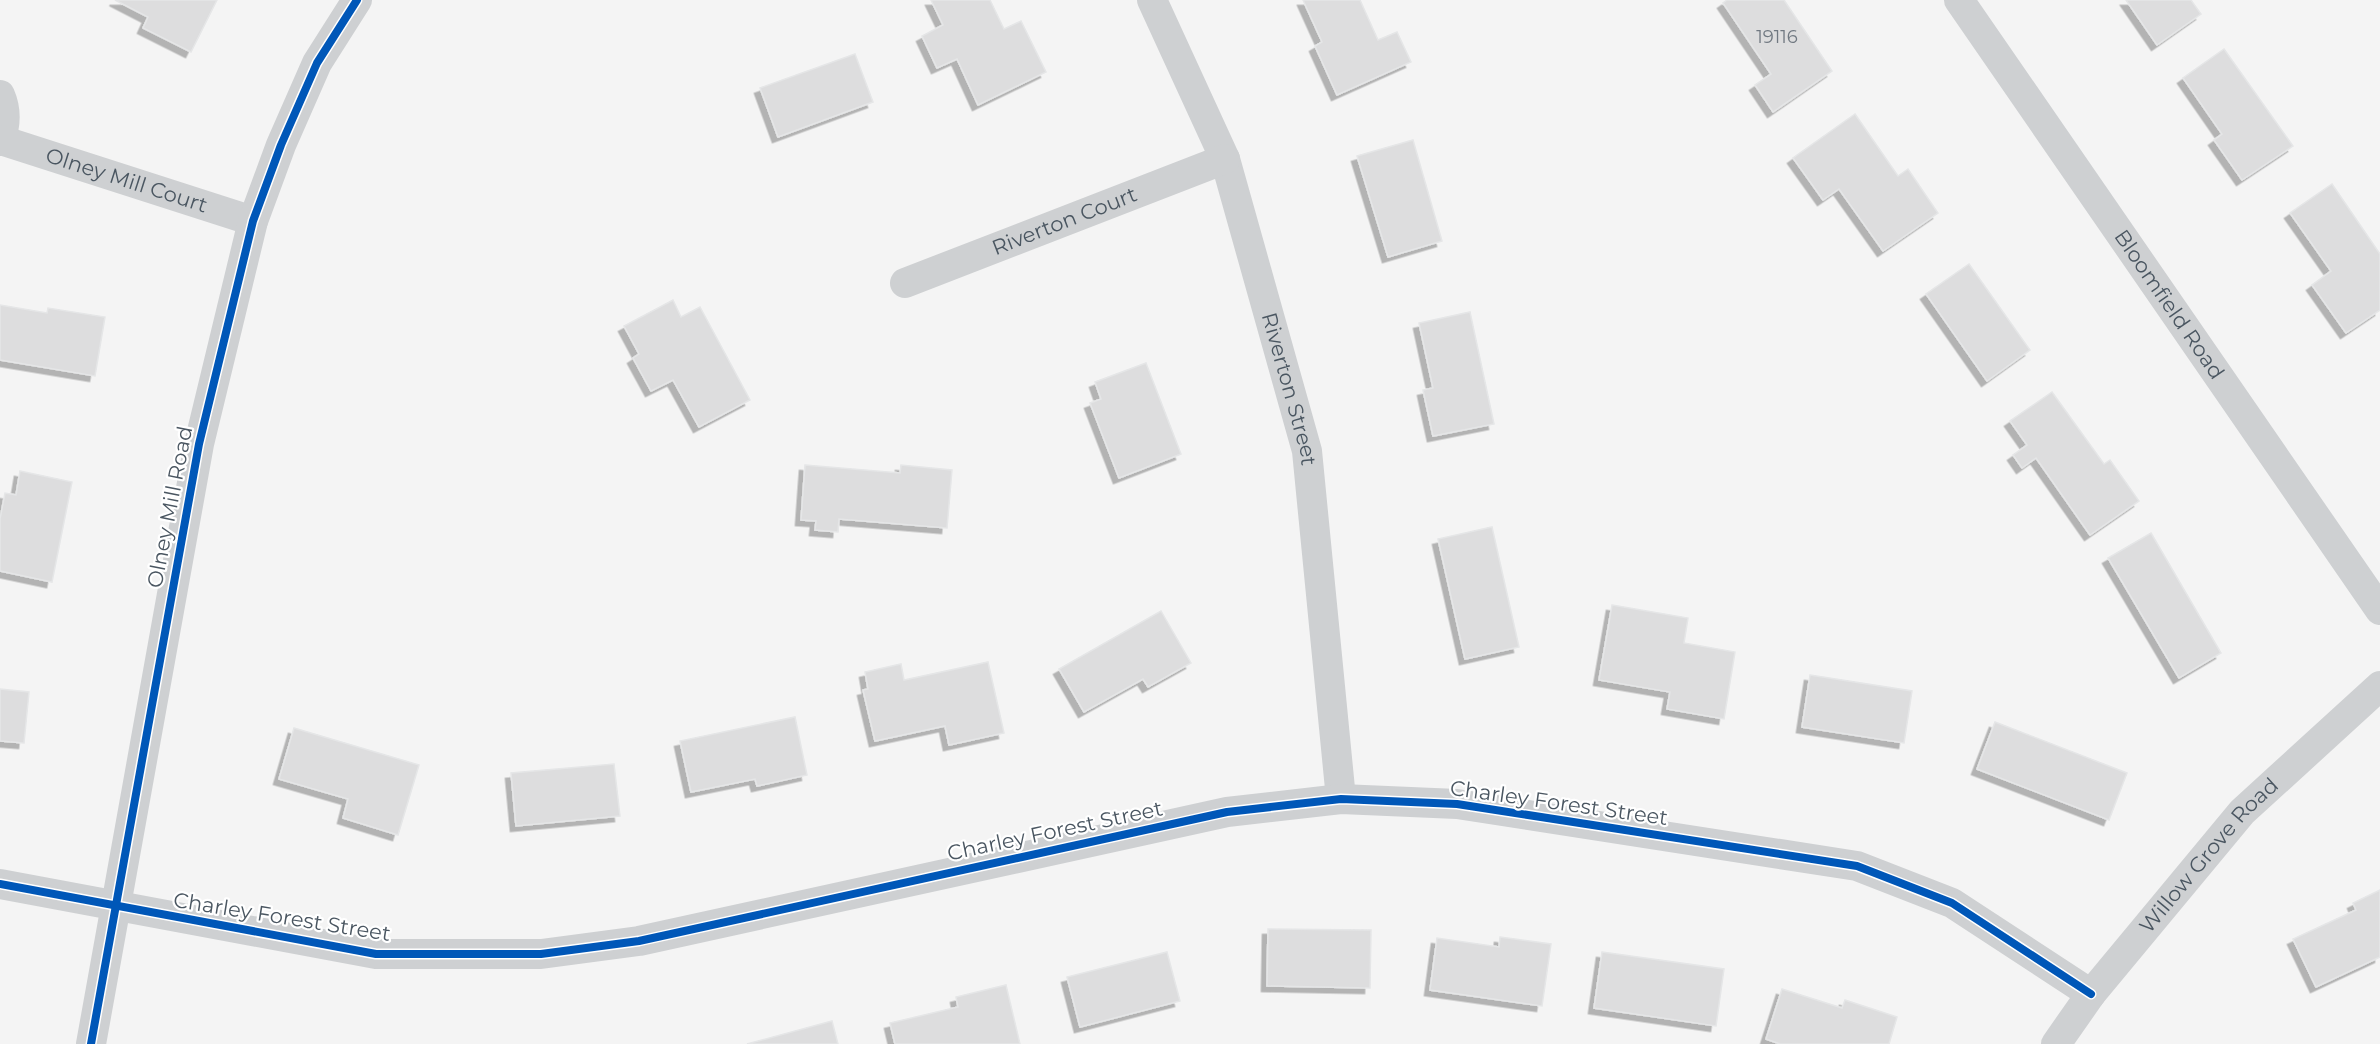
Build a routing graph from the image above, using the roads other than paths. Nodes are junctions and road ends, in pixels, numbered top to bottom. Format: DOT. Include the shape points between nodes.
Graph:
graph roads {
  1 [pos="357,0"];
  2 [pos="1152,0"];
  3 [pos="1959,0"];
  4 [pos="0,95"];
  5 [pos="0,140"];
  6 [pos="1225,159"];
  7 [pos="253,221"];
  8 [pos="905,283"];
  9 [pos="2380,610"];
  10 [pos="2380,686"];
  11 [pos="1341,799"];
  12 [pos="0,884"];
  13 [pos="114,907"];
  14 [pos="2091,994"];
  15 [pos="91,1044"];
  16 [pos="2056,1044"];
  1 -- 7 [label="street, Olney Mill Road" via="317,63"];
  2 -- 6 [label="street, Riverton Street"];
  3 -- 9 [label="street, Bloomfield Road"];
  4 -- 5 [label="street, Olney Mill Court" via="5,123"];
  5 -- 7 [label="street, Olney Mill Court"];
  6 -- 8 [label="street, Riverton Court"];
  6 -- 11 [label="street, Riverton Street" via="1307,451"];
  7 -- 13 [label="street, Olney Mill Road" via="199,444"];
  10 -- 14 [label="street, Willow Grove Road" via="2242,812"];
  11 -- 13 [label="street, Charley Forest Street" via="1227,812 639,941 541,954 376,954"];
  11 -- 14 [label="street, Charley Forest Street" via="1457,804 1857,866 1952,903"];
  12 -- 13 [label="street, Charley Forest Street"];
  13 -- 15 [label="street, Olney Mill Road"];
  14 -- 16 [label="street, Willow Grove Road"];
}
